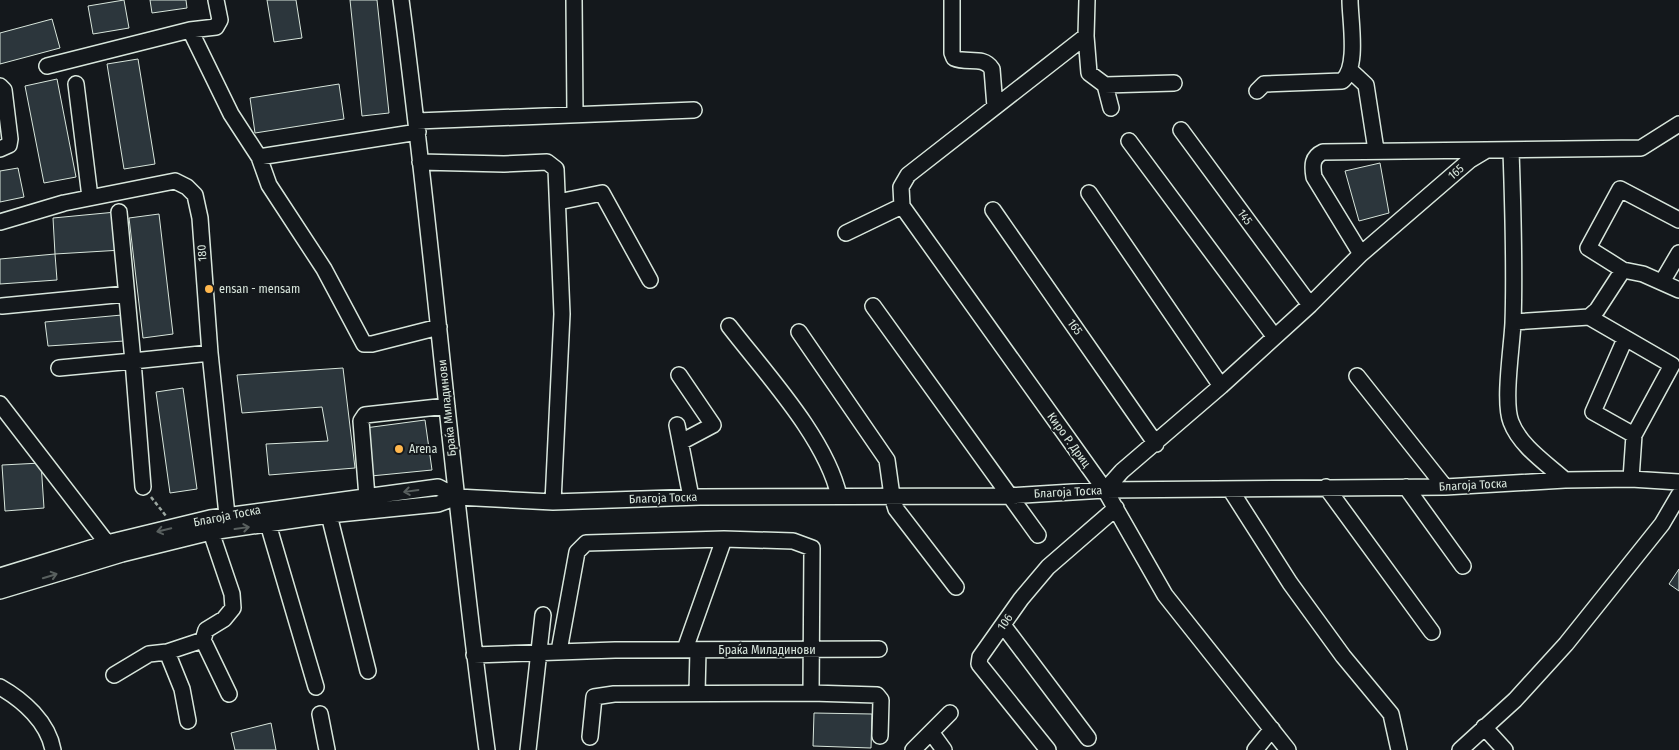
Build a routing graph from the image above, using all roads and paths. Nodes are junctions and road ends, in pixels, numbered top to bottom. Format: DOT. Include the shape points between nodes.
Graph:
graph roads {
  1 [pos="216,0"];
  2 [pos="401,0"];
  3 [pos="574,0"];
  4 [pos="952,0"];
  5 [pos="1087,0"];
  6 [pos="1350,0"];
  7 [pos="190,30"];
  8 [pos="1086,36"];
  9 [pos="47,66"];
  10 [pos="1350,71"];
  11 [pos="1174,83"];
  12 [pos="76,84"];
  13 [pos="1105,85"];
  14 [pos="0,86"];
  15 [pos="1257,91"];
  16 [pos="995,107"];
  17 [pos="1111,108"];
  18 [pos="694,110"];
  19 [pos="575,114"];
  20 [pos="1679,124"];
  21 [pos="418,126"];
  22 [pos="1181,130"];
  23 [pos="1129,141"];
  24 [pos="0,149"];
  25 [pos="1376,150"];
  26 [pos="1485,151"];
  27 [pos="1511,151"];
  28 [pos="259,157"];
  29 [pos="420,162"];
  30 [pos="1089,193"];
  31 [pos="90,197"];
  32 [pos="558,202"];
  33 [pos="902,206"];
  34 [pos="993,210"];
  35 [pos="119,212"];
  36 [pos="1679,220"];
  37 [pos="0,222"];
  38 [pos="846,233"];
  39 [pos="1679,253"];
  40 [pos="1361,254"];
  41 [pos="1623,270"];
  42 [pos="650,280"];
  43 [pos="1662,282"];
  44 [pos="1679,290"];
  45 [pos="126,294"];
  46 [pos="1310,305"];
  47 [pos="2,306"];
  48 [pos="873,306"];
  49 [pos="1589,317"];
  50 [pos="1513,322"];
  51 [pos="729,326"];
  52 [pos="439,327"];
  53 [pos="799,332"];
  54 [pos="1274,336"];
  55 [pos="1624,339"];
  56 [pos="210,353"];
  57 [pos="133,361"];
  58 [pos="59,368"];
  59 [pos="679,374"];
  60 [pos="1357,376"];
  61 [pos="1221,386"];
  62 [pos="0,404"];
  63 [pos="447,406"];
  64 [pos="677,425"];
  65 [pos="1634,435"];
  66 [pos="681,442"];
  67 [pos="1156,444"];
  68 [pos="1631,479"];
  69 [pos="1565,480"];
  70 [pos="1679,482"];
  71 [pos="143,487"];
  72 [pos="1326,487"];
  73 [pos="1406,487"];
  74 [pos="1445,487"];
  75 [pos="1230,489"];
  76 [pos="1105,490"];
  77 [pos="1679,495"];
  78 [pos="839,496"];
  79 [pos="892,496"];
  80 [pos="1008,496"];
  81 [pos="456,497"];
  82 [pos="691,497"];
  83 [pos="367,498"];
  84 [pos="553,502"];
  85 [pos="1116,508"];
  86 [pos="227,515"];
  87 [pos="329,516"];
  88 [pos="268,524"];
  89 [pos="174,527"];
  90 [pos="211,532"];
  91 [pos="1038,535"];
  92 [pos="724,539"];
  93 [pos="107,543"];
  94 [pos="1463,566"];
  95 [pos="0,576"];
  96 [pos="956,587"];
  97 [pos="0,591"];
  98 [pos="543,614"];
  99 [pos="1003,625"];
  100 [pos="1432,632"];
  101 [pos="204,640"];
  102 [pos="879,648"];
  103 [pos="691,650"];
  104 [pos="812,650"];
  105 [pos="540,651"];
  106 [pos="559,651"];
  107 [pos="167,652"];
  108 [pos="474,655"];
  109 [pos="368,671"];
  110 [pos="114,675"];
  111 [pos="0,687"];
  112 [pos="316,687"];
  113 [pos="697,693"];
  114 [pos="811,693"];
  115 [pos="229,694"];
  116 [pos="950,713"];
  117 [pos="320,714"];
  118 [pos="188,721"];
  119 [pos="1484,727"];
  120 [pos="1272,729"];
  121 [pos="931,732"];
  122 [pos="880,736"];
  123 [pos="590,737"];
  124 [pos="1088,738"];
  125 [pos="1503,749"];
  126 [pos="53,750"];
  127 [pos="327,750"];
  128 [pos="487,750"];
  129 [pos="528,750"];
  130 [pos="913,750"];
  131 [pos="944,750"];
  132 [pos="1048,750"];
  133 [pos="1255,750"];
  134 [pos="1288,750"];
  135 [pos="1399,750"];
  136 [pos="1460,750"];
  1 -- 7 [label="street" via="219,24"];
  2 -- 21 [label="street, Браќа Миладинови"];
  3 -- 19 [label="street"];
  4 -- 16 [label="street" via="954,58 989,64"];
  5 -- 8 [label="street"];
  6 -- 10 [label="street"];
  7 -- 9 [label="street"];
  7 -- 28 [label="street" via="231,114"];
  8 -- 13 [label="street" via="1089,73"];
  8 -- 16 [label="street"];
  10 -- 15 [label="street" via="1342,81 1264,84"];
  10 -- 25 [label="street" via="1366,85"];
  11 -- 13 [label="street"];
  12 -- 31 [label="street"];
  13 -- 17 [label="street"];
  14 -- 24 [label="street" via="4,90 10,139 9,145"];
  16 -- 33 [label="street" via="908,175 901,187"];
  18 -- 19 [label="street"];
  19 -- 21 [label="street"];
  20 -- 27 [label="street" via="1641,148"];
  21 -- 28 [label="street"];
  21 -- 29 [label="street, Браќа Миладинови"];
  22 -- 46 [label="street, 145"];
  23 -- 54 [label="street"];
  25 -- 26 [label="street"];
  25 -- 40 [label="street" via="1323,152 1315,156 1312,163 1314,177"];
  26 -- 27 [label="street"];
  26 -- 40 [label="street, 165" via="1470,160"];
  27 -- 50 [label="street"];
  28 -- 52 [label="street" via="270,186 324,269 364,344"];
  29 -- 32 [label="street" via="547,162 556,169"];
  29 -- 52 [label="street, Браќа Миладинови"];
  30 -- 61 [label="street"];
  31 -- 37 [label="street, 180"];
  31 -- 56 [label="street, 180" via="175,181 195,195 200,218"];
  32 -- 42 [label="street" via="602,194"];
  32 -- 84 [label="street" via="562,314"];
  33 -- 38 [label="street"];
  33 -- 76 [label="street, Киро Р. Дриц"];
  34 -- 67 [label="street, 165"];
  35 -- 45 [label="street"];
  36 -- 41 [label="street" via="1620,189 1588,248"];
  39 -- 43 [label="street"];
  40 -- 46 [label="street, 165"];
  41 -- 43 [label="street"];
  41 -- 49 [label="street"];
  43 -- 44 [label="street"];
  45 -- 47 [label="street"];
  45 -- 57 [label="street"];
  46 -- 54 [label="street, 165"];
  48 -- 80 [label="street"];
  49 -- 50 [label="street"];
  49 -- 55 [label="street"];
  50 -- 69 [label="street" via="1510,421 1531,450"];
  51 -- 78 [label="street" via="801,419 835,477"];
  52 -- 63 [label="street, Браќа Миладинови"];
  53 -- 79 [label="street" via="887,460"];
  54 -- 61 [label="street, 165"];
  55 -- 65 [label="street" via="1593,412"];
  55 -- 65 [label="street" via="1672,365"];
  56 -- 57 [label="street"];
  56 -- 86 [label="street, 180"];
  57 -- 58 [label="street"];
  57 -- 71 [label="street"];
  59 -- 66 [label="street" via="713,425"];
  60 -- 74 [label="street"];
  61 -- 67 [label="street, 165"];
  62 -- 93 [label="street"];
  63 -- 81 [label="street, Браќа Миладинови"];
  63 -- 83 [label="street" via="365,415 360,421"];
  64 -- 66 [label="street"];
  65 -- 68 [label="street"];
  66 -- 82 [label="street"];
  67 -- 76 [label="street, 165" via="1122,471"];
  68 -- 69 [label="street, Благоја Тоска"];
  68 -- 70 [label="street, Благоја Тоска"];
  69 -- 74 [label="street, Благоја Тоска"];
  71 -- 89 [label="path"];
  72 -- 73 [label="street, Благоја Тоска"];
  72 -- 75 [label="street, Благоја Тоска"];
  72 -- 100 [label="street"];
  73 -- 74 [label="street, Благоја Тоска"];
  73 -- 94 [label="street"];
  75 -- 76 [label="street, Благоја Тоска"];
  75 -- 135 [label="street" via="1295,590 1391,714"];
  76 -- 80 [label="street, Благоја Тоска"];
  76 -- 85 [label="street, Киро Р. Дриц"];
  77 -- 119 [label="street" via="1662,524 1566,644 1515,700"];
  78 -- 79 [label="street, Благоја Тоска"];
  78 -- 82 [label="street, Благоја Тоска"];
  79 -- 80 [label="street, Благоја Тоска"];
  79 -- 96 [label="street" via="896,509"];
  80 -- 91 [label="street"];
  81 -- 83 [label="street, Благоја Тоска, one-way" via="438,487"];
  81 -- 84 [label="street, Благоја Тоска"];
  81 -- 87 [label="street, Благоја Тоска" via="438,504"];
  81 -- 108 [label="street, Браќа Миладинови"];
  82 -- 84 [label="street, Благоја Тоска"];
  83 -- 86 [label="street, Благоја Тоска"];
  85 -- 99 [label="street, 106" via="1048,567"];
  85 -- 120 [label="street, Киро Р. Дриц" via="1165,594"];
  86 -- 89 [label="street, Благоја Тоска"];
  87 -- 88 [label="street, Благоја Тоска"];
  87 -- 109 [label="street"];
  90 -- 88 [label="street, Благоја Тоска, one-way"];
  88 -- 112 [label="street"];
  89 -- 93 [label="street, Благоја Тоска, one-way"];
  97 -- 90 [label="street, Благоја Тоска, one-way" via="122,554"];
  90 -- 101 [label="street" via="232,594 233,608 224,619 206,630"];
  92 -- 103 [label="street"];
  92 -- 104 [label="street" via="793,541 812,548"];
  92 -- 106 [label="street" via="586,543 580,547"];
  93 -- 95 [label="street, Благоја Тоска"];
  98 -- 105 [label="street"];
  99 -- 124 [label="street"];
  99 -- 132 [label="street, 106" via="980,657 979,664"];
  101 -- 107 [label="street"];
  101 -- 115 [label="street"];
  102 -- 104 [label="street, Браќа Миладинови"];
  103 -- 104 [label="street, Браќа Миладинови"];
  103 -- 106 [label="street, Браќа Миладинови"];
  103 -- 113 [label="street"];
  104 -- 114 [label="street"];
  105 -- 106 [label="street, Браќа Миладинови"];
  105 -- 108 [label="street, Браќа Миладинови"];
  105 -- 129 [label="street"];
  107 -- 110 [label="street" via="149,654"];
  107 -- 118 [label="street" via="182,689"];
  108 -- 128 [label="street, Браќа Миладинови"];
  111 -- 126 [label="street" via="29,707 41,723"];
  113 -- 114 [label="street"];
  113 -- 123 [label="street" via="594,697"];
  114 -- 122 [label="street" via="877,694 881,700"];
  116 -- 121 [label="street"];
  117 -- 127 [label="street"];
  119 -- 125 [label="street"];
  119 -- 136 [label="street"];
  120 -- 133 [label="street"];
  120 -- 134 [label="street, Киро Р. Дриц"];
  121 -- 130 [label="street"];
  121 -- 131 [label="street"];
}
